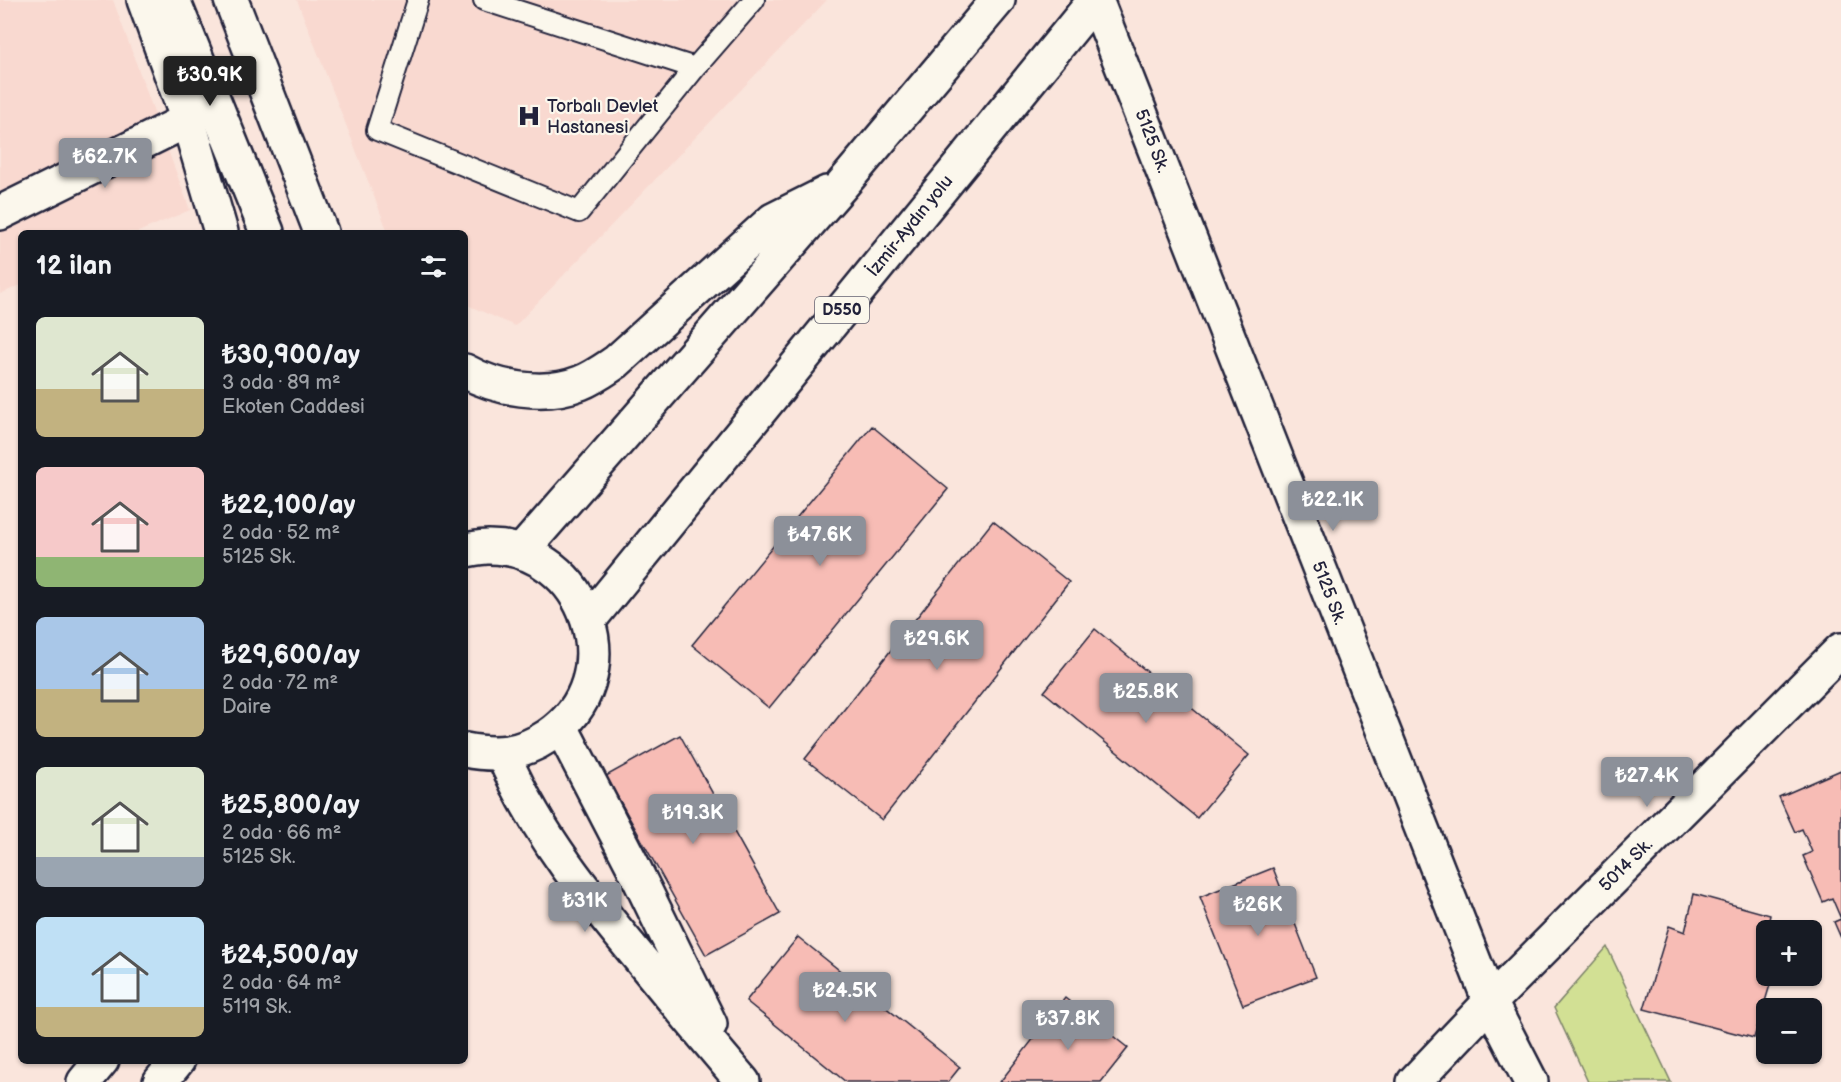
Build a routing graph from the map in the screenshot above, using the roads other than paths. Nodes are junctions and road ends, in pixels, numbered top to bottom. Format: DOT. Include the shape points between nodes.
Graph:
graph roads {
  1 [pos="144,0"];
  2 [pos="173,0"];
  3 [pos="231,0"];
  4 [pos="418,0"];
  5 [pos="484,0"];
  6 [pos="754,0"];
  7 [pos="998,0"];
  8 [pos="1096,0"];
  9 [pos="695,68"];
  10 [pos="188,120"];
  11 [pos="842,185"];
  12 [pos="0,213"];
  13 [pos="220,230"];
  14 [pos="266,230"];
  15 [pos="320,230"];
  16 [pos="468,372"];
  17 [pos="468,550"];
  18 [pos="521,552"];
  19 [pos="589,620"];
  20 [pos="1841,650"];
  21 [pos="561,727"];
  22 [pos="480,758"];
  23 [pos="1490,1002"];
  24 [pos="99,1064"];
  25 [pos="175,1064"];
  26 [pos="738,1077"];
  27 [pos="84,1082"];
  28 [pos="160,1082"];
  29 [pos="1414,1082"];
  30 [pos="1531,1082"];
  1 -- 10 [label="main road"];
  2 -- 14 [label="main road"];
  3 -- 15 [label="main road"];
  4 -- 9 [label="lane" via="377,130 579,212"];
  5 -- 9 [label="lane"];
  6 -- 9 [label="lane"];
  7 -- 11 [label="main road"];
  8 -- 19 [label="main road, İzmir-Aydın yolu / D550"];
  8 -- 23 [label="main road, 5125 Sk."];
  10 -- 12 [label="main road"];
  10 -- 13 [label="main road"];
  11 -- 16 [label="main road" via="773,220 597,376 551,390 527,390"];
  11 -- 18 [label="main road"];
  17 -- 18 [label="main road" via="488,547"];
  18 -- 19 [label="main road" via="550,567 574,590"];
  19 -- 21 [label="main road" via="593,654 589,681 578,706"];
  20 -- 23 [label="main road, 5014 Sk."];
  21 -- 22 [label="main road" via="534,745"];
  21 -- 26 [label="main road"];
  22 -- 26 [label="main road" via="516,786 584,892"];
  23 -- 29 [label="main road, 5014 Sk."];
  23 -- 30 [label="main road, 5125 Sk."];
  24 -- 27 [label="main road"];
  25 -- 28 [label="main road"];
}
